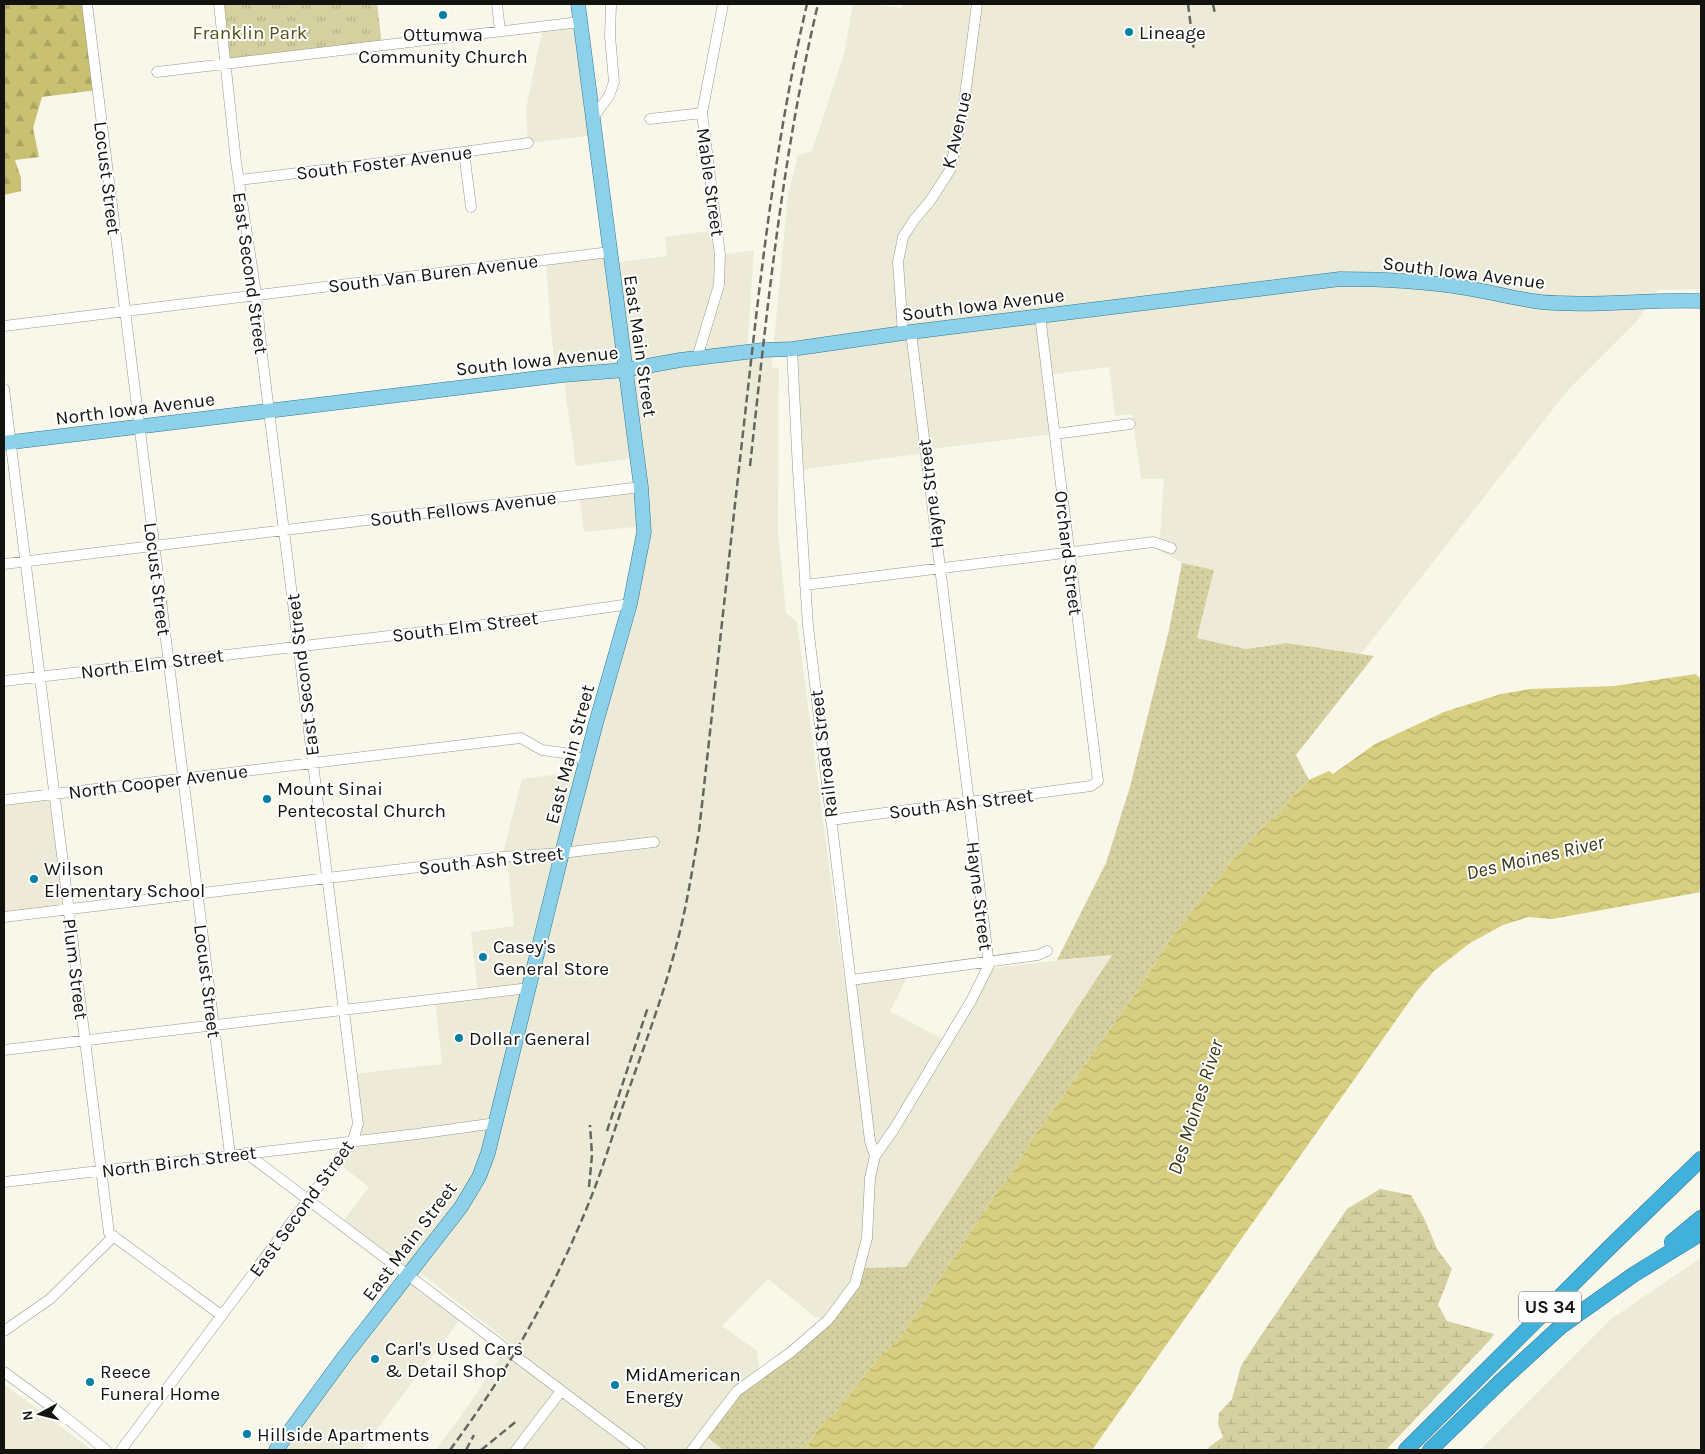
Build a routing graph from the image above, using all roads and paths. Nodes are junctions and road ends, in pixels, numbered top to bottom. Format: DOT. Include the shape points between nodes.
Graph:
graph roads {
  1 [pos="87,4"];
  2 [pos="218,4"];
  3 [pos="497,4"];
  4 [pos="578,4"];
  5 [pos="611,4"];
  6 [pos="723,4"];
  7 [pos="977,4"];
  8 [pos="580,22"];
  9 [pos="500,31"];
  10 [pos="225,63"];
  11 [pos="157,72"];
  12 [pos="702,112"];
  13 [pos="592,119"];
  14 [pos="650,119"];
  15 [pos="528,143"];
  16 [pos="464,152"];
  17 [pos="239,180"];
  18 [pos="471,207"];
  19 [pos="610,252"];
  20 [pos="256,294"];
  21 [pos="1701,301"];
  22 [pos="125,311"];
  23 [pos="1040,316"];
  24 [pos="4,326"];
  25 [pos="907,332"];
  26 [pos="792,349"];
  27 [pos="697,358"];
  28 [pos="625,370"];
  29 [pos="4,389"];
  30 [pos="270,411"];
  31 [pos="1130,424"];
  32 [pos="139,427"];
  33 [pos="1055,434"];
  34 [pos="7,443"];
  35 [pos="641,487"];
  36 [pos="284,529"];
  37 [pos="154,545"];
  38 [pos="1171,548"];
  39 [pos="1069,552"];
  40 [pos="25,561"];
  41 [pos="4,564"];
  42 [pos="939,568"];
  43 [pos="805,585"];
  44 [pos="630,604"];
  45 [pos="300,645"];
  46 [pos="168,661"];
  47 [pos="40,676"];
  48 [pos="4,681"];
  49 [pos="586,760"];
  50 [pos="313,762"];
  51 [pos="183,778"];
  52 [pos="1091,786"];
  53 [pos="54,794"];
  54 [pos="4,800"];
  55 [pos="969,802"];
  56 [pos="831,820"];
  57 [pos="654,842"];
  58 [pos="562,853"];
  59 [pos="328,879"];
  60 [pos="197,894"];
  61 [pos="68,910"];
  62 [pos="4,917"];
  63 [pos="1047,950"];
  64 [pos="988,962"];
  65 [pos="851,980"];
  66 [pos="529,988"];
  67 [pos="343,1009"];
  68 [pos="214,1024"];
  69 [pos="84,1040"];
  70 [pos="4,1050"];
  71 [pos="496,1123"];
  72 [pos="353,1140"];
  73 [pos="246,1153"];
  74 [pos="230,1155"];
  75 [pos="875,1156"];
  76 [pos="1699,1163"];
  77 [pos="101,1171"];
  78 [pos="4,1182"];
  79 [pos="307,1201"];
  80 [pos="1701,1218"];
  81 [pos="1701,1233"];
  82 [pos="114,1236"];
  83 [pos="1633,1275"];
  84 [pos="407,1276"];
  85 [pos="221,1315"];
  86 [pos="4,1331"];
  87 [pos="4,1372"];
  88 [pos="561,1391"];
  89 [pos="627,1446"];
  90 [pos="106,1450"];
  91 [pos="121,1450"];
  92 [pos="276,1450"];
  93 [pos="516,1450"];
  94 [pos="640,1450"];
  95 [pos="692,1450"];
  96 [pos="1406,1450"];
  97 [pos="1430,1450"];
  1 -- 22 [label="street, Locust Street"];
  2 -- 10 [label="street, East Second Street"];
  3 -- 9 [label="street"];
  4 -- 8 [label="main road, East Main Street"];
  5 -- 13 [label="street" via="614,82 609,96"];
  6 -- 12 [label="street, Mable Street"];
  7 -- 25 [label="street, K Avenue" via="963,111 950,170 902,237 898,262"];
  8 -- 9 [label="street"];
  8 -- 13 [label="main road, East Main Street"];
  9 -- 10 [label="street"];
  10 -- 11 [label="street"];
  10 -- 17 [label="street, East Second Street"];
  12 -- 14 [label="street"];
  12 -- 27 [label="street, Mable Street" via="720,255 719,285"];
  13 -- 19 [label="main road, East Main Street"];
  15 -- 16 [label="street, South Foster Avenue"];
  16 -- 17 [label="street, South Foster Avenue"];
  16 -- 18 [label="street"];
  17 -- 20 [label="street, East Second Street"];
  19 -- 20 [label="street, South Van Buren Avenue"];
  19 -- 28 [label="main road, East Main Street"];
  20 -- 22 [label="street, South Van Buren Avenue"];
  20 -- 30 [label="street, East Second Street"];
  21 -- 23 [label="main road, South Iowa Avenue" via="1566,303 1402,280 1340,279"];
  22 -- 24 [label="street, South Van Buren Avenue"];
  22 -- 32 [label="street, Locust Street"];
  23 -- 25 [label="main road, South Iowa Avenue"];
  23 -- 33 [label="street, Orchard Street"];
  25 -- 26 [label="main road, South Iowa Avenue"];
  25 -- 42 [label="street, Hayne Street"];
  26 -- 27 [label="main road, South Iowa Avenue"];
  26 -- 43 [label="street, Railroad Street"];
  27 -- 28 [label="main road, South Iowa Avenue"];
  28 -- 30 [label="main road, South Iowa Avenue"];
  28 -- 35 [label="main road, East Main Street"];
  29 -- 34 [label="street, Plum Street"];
  30 -- 32 [label="main road, North Iowa Avenue"];
  30 -- 36 [label="street, East Second Street"];
  31 -- 33 [label="street"];
  32 -- 34 [label="main road, North Iowa Avenue"];
  32 -- 37 [label="street, Locust Street"];
  33 -- 39 [label="street, Orchard Street"];
  34 -- 40 [label="street, Plum Street"];
  35 -- 36 [label="street, South Fellows Avenue"];
  35 -- 44 [label="main road, East Main Street" via="644,532"];
  36 -- 37 [label="street, South Fellows Avenue"];
  36 -- 45 [label="street, East Second Street"];
  37 -- 40 [label="street, South Fellows Avenue"];
  37 -- 46 [label="street, Locust Street"];
  38 -- 39 [label="street" via="1153,542"];
  39 -- 42 [label="street"];
  39 -- 52 [label="street, Orchard Street" via="1098,781"];
  40 -- 41 [label="street, South Fellows Avenue"];
  40 -- 47 [label="street, Plum Street"];
  42 -- 43 [label="street"];
  42 -- 55 [label="street, Hayne Street"];
  43 -- 56 [label="street, Railroad Street"];
  44 -- 45 [label="street, South Elm Street" via="491,624"];
  44 -- 49 [label="main road, East Main Street"];
  45 -- 46 [label="street, North Elm Street"];
  45 -- 50 [label="street, East Second Street"];
  46 -- 47 [label="street, North Elm Street"];
  46 -- 51 [label="street, Locust Street"];
  47 -- 48 [label="street, North Elm Street"];
  47 -- 53 [label="street, Plum Street"];
  49 -- 50 [label="street, North Cooper Avenue" via="542,750 522,738"];
  49 -- 58 [label="main road, East Main Street"];
  50 -- 51 [label="street, North Cooper Avenue"];
  50 -- 59 [label="street, East Second Street"];
  51 -- 53 [label="street, North Cooper Avenue"];
  51 -- 60 [label="street, Locust Street"];
  52 -- 55 [label="street, South Ash Street"];
  53 -- 54 [label="street, North Cooper Avenue"];
  53 -- 61 [label="street, Plum Street"];
  55 -- 56 [label="street, South Ash Street"];
  55 -- 64 [label="street, Hayne Street"];
  56 -- 65 [label="street, Railroad Street"];
  57 -- 58 [label="street, South Ash Street"];
  58 -- 59 [label="street, South Ash Street" via="502,857"];
  58 -- 66 [label="main road, East Main Street"];
  59 -- 60 [label="street, South Ash Street"];
  59 -- 67 [label="street, East Second Street"];
  60 -- 61 [label="street, South Ash Street"];
  60 -- 68 [label="street, Locust Street"];
  61 -- 62 [label="street, South Ash Street"];
  61 -- 69 [label="street, Plum Street"];
  63 -- 64 [label="street" via="1038,955"];
  64 -- 65 [label="street"];
  64 -- 75 [label="street, Hayne Street" via="971,1001"];
  65 -- 75 [label="street, Railroad Street" via="870,1141"];
  66 -- 67 [label="street"];
  66 -- 71 [label="main road, East Main Street"];
  67 -- 68 [label="street"];
  67 -- 72 [label="street, East Second Street" via="358,1124"];
  68 -- 69 [label="street"];
  68 -- 74 [label="street, Locust Street"];
  69 -- 70 [label="street"];
  69 -- 77 [label="street, Plum Street"];
  71 -- 72 [label="street, North Birch Street"];
  71 -- 84 [label="main road, East Main Street" via="474,1186"];
  72 -- 73 [label="street, North Birch Street"];
  72 -- 79 [label="street, East Second Street"];
  73 -- 74 [label="street, North Birch Street"];
  73 -- 79 [label="street"];
  74 -- 77 [label="street, North Birch Street"];
  75 -- 95 [label="street, Hayne Street" via="870,1178 867,1238 855,1284 828,1320 792,1352 737,1391"];
  76 -- 96 [label="highway, US 34"];
  77 -- 78 [label="street, North Birch Street"];
  77 -- 82 [label="street, Plum Street" via="109,1233"];
  79 -- 84 [label="street"];
  79 -- 85 [label="street, East Second Street"];
  80 -- 83 [label="highway, US 34"];
  81 -- 83 [label="highway"];
  82 -- 85 [label="street"];
  82 -- 86 [label="street" via="50,1298"];
  83 -- 97 [label="highway, US 34" via="1560,1327"];
  84 -- 88 [label="street"];
  84 -- 92 [label="main road, East Main Street"];
  85 -- 91 [label="street, East Second Street"];
  87 -- 90 [label="street"];
  88 -- 89 [label="street"];
  88 -- 93 [label="street"];
  89 -- 94 [label="street"];
}
